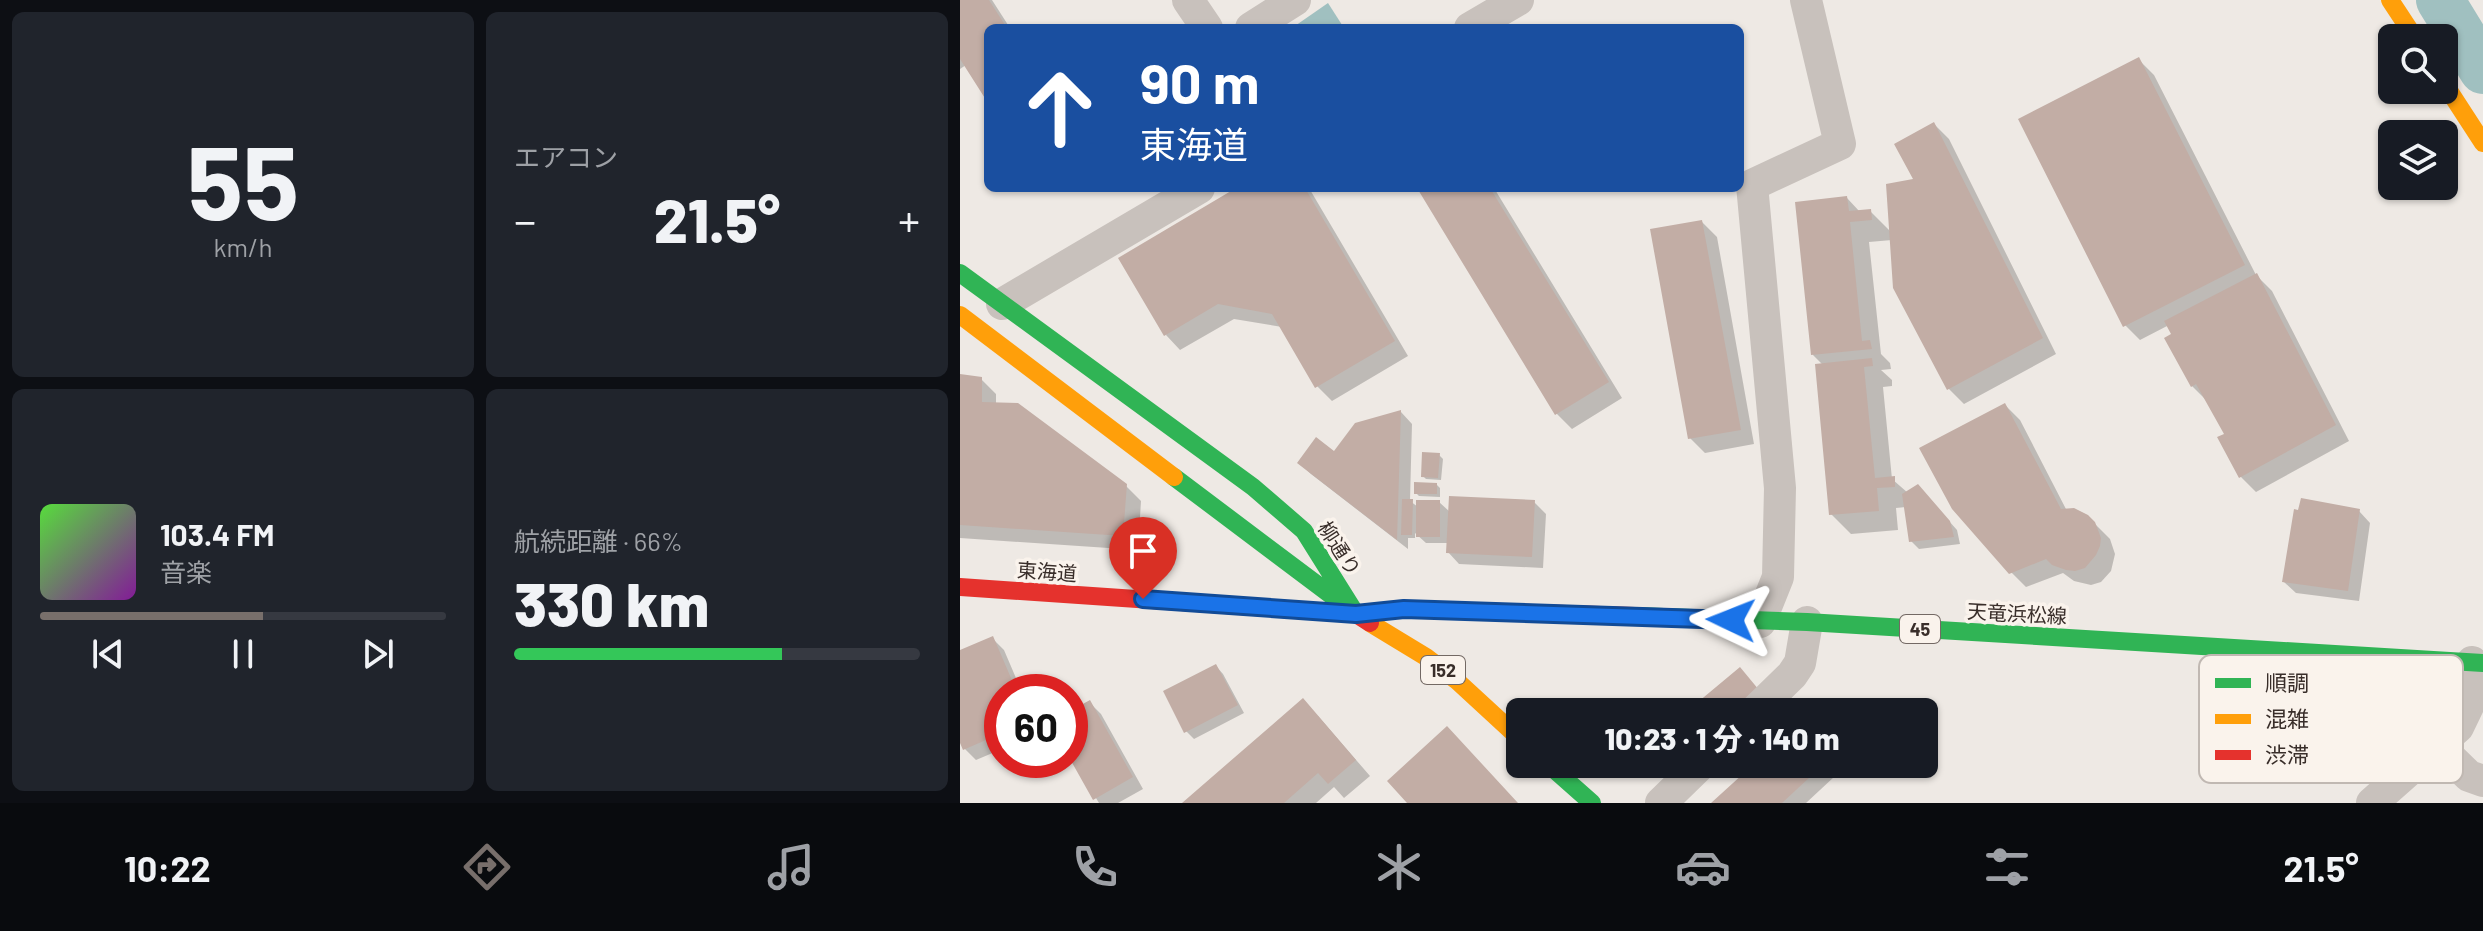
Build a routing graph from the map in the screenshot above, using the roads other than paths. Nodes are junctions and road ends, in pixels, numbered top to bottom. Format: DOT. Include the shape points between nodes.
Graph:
graph roads {
  1 [pos="1188,0"];
  2 [pos="1295,0"];
  3 [pos="1518,0"];
  4 [pos="1806,0"];
  5 [pos="2390,0"];
  6 [pos="1204,24"];
  7 [pos="1257,24"];
  8 [pos="1477,24"];
  9 [pos="2406,24"];
  10 [pos="2458,104"];
  11 [pos="2483,143"];
  12 [pos="1192,192"];
  13 [pos="960,273"];
  14 [pos="1002,304"];
  15 [pos="960,315"];
  16 [pos="960,587"];
  17 [pos="1356,614"];
  18 [pos="1760,622"];
  19 [pos="1807,622"];
  20 [pos="2360,655"];
  21 [pos="2477,662"];
  22 [pos="1768,698"];
  23 [pos="2463,717"];
  24 [pos="1506,726"];
  25 [pos="2463,770"];
  26 [pos="1564,778"];
  27 [pos="1687,778"];
  28 [pos="2483,781"];
  29 [pos="2395,783"];
  30 [pos="1592,803"];
  31 [pos="1661,803"];
  32 [pos="2372,803"];
  1 -- 6 [label="street"];
  2 -- 7 [label="street"];
  3 -- 8 [label="street"];
  4 -- 18 [label="street" via="1840,144 1752,185 1780,488 1778,577"];
  5 -- 9 [label="main road"];
  10 -- 11 [label="main road"];
  12 -- 14 [label="street"];
  13 -- 14 [label="main road, 柳通り"];
  14 -- 17 [label="main road, 柳通り" via="1253,487 1304,531"];
  15 -- 17 [label="main road, 柳通り"];
  16 -- 17 [label="main road, 東海道 / 152"];
  17 -- 18 [label="main road, 天竜浜松線 / 45" via="1404,609"];
  17 -- 24 [label="main road, 東海道 / 152" via="1426,657"];
  18 -- 19 [label="main road, 天竜浜松線 / 45"];
  19 -- 20 [label="main road, 天竜浜松線 / 45"];
  19 -- 22 [label="street" via="1800,663"];
  21 -- 23 [label="street"];
  25 -- 28 [label="street"];
  26 -- 30 [label="main road"];
  27 -- 31 [label="street"];
  29 -- 32 [label="street"];
}
